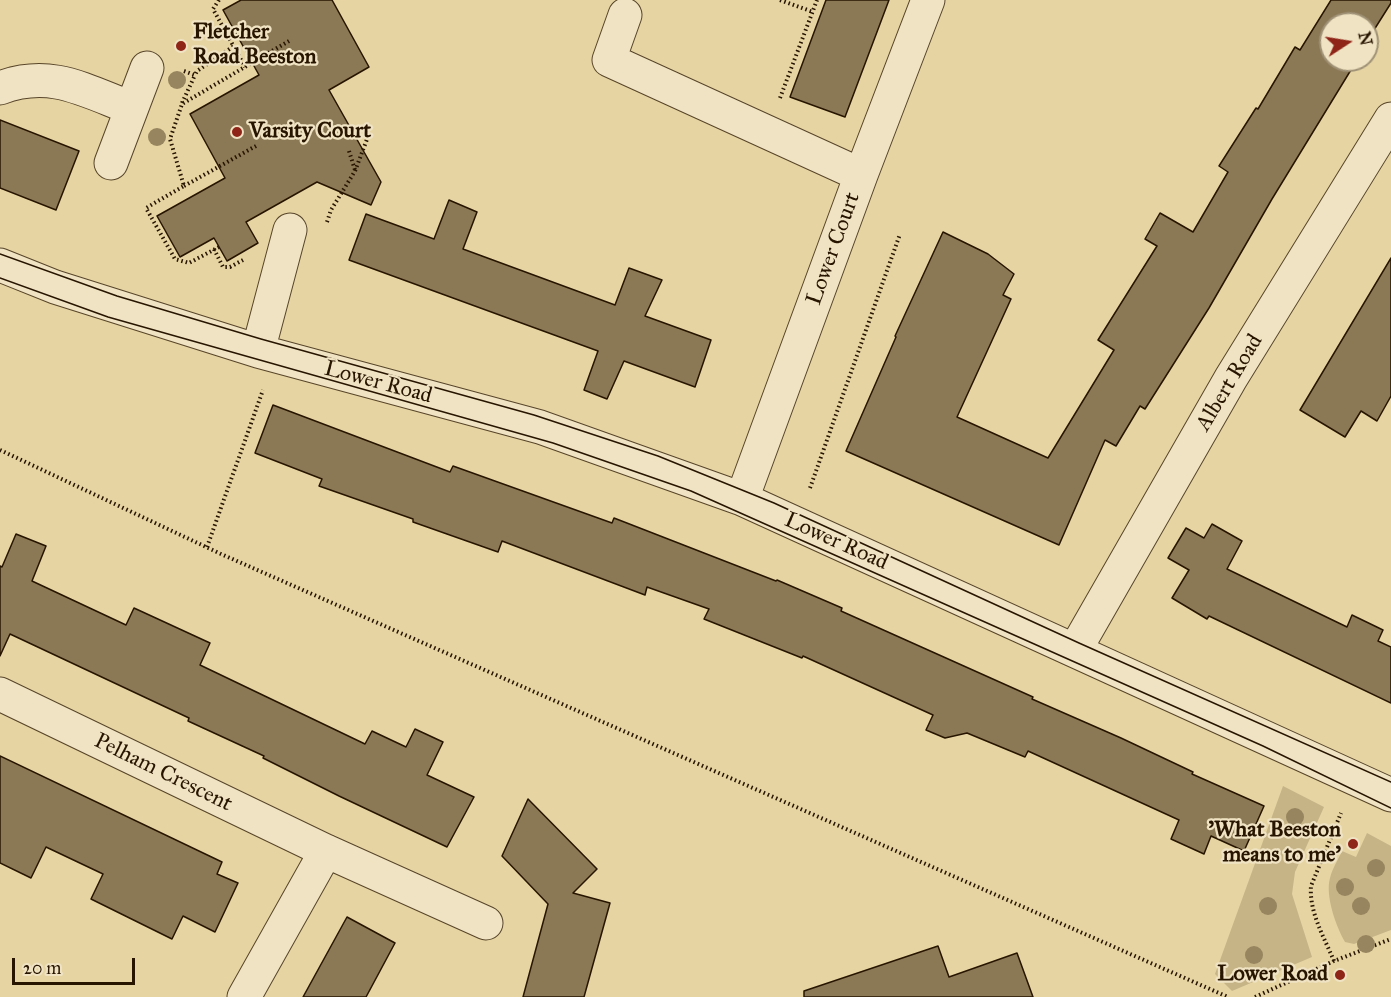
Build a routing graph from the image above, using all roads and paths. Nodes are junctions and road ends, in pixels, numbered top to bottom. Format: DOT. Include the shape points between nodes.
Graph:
graph roads {
  1 [pos="219,0"];
  2 [pos="780,0"];
  3 [pos="817,0"];
  4 [pos="928,0"];
  5 [pos="813,12"];
  6 [pos="625,15"];
  7 [pos="289,41"];
  8 [pos="234,46"];
  9 [pos="245,67"];
  10 [pos="147,68"];
  11 [pos="195,75"];
  12 [pos="0,88"];
  13 [pos="182,104"];
  14 [pos="131,108"];
  15 [pos="1391,119"];
  16 [pos="767,133"];
  17 [pos="369,134"];
  18 [pos="256,146"];
  19 [pos="349,151"];
  20 [pos="111,163"];
  21 [pos="355,171"];
  22 [pos="861,175"];
  23 [pos="184,186"];
  24 [pos="290,230"];
  25 [pos="900,234"];
  26 [pos="219,247"];
  27 [pos="0,265"];
  28 [pos="267,353"];
  29 [pos="0,450"];
  30 [pos="742,499"];
  31 [pos="797,525"];
  32 [pos="207,547"];
  33 [pos="1075,650"];
  34 [pos="0,694"];
  35 [pos="1391,795"];
  36 [pos="1344,805"];
  37 [pos="326,851"];
  38 [pos="486,923"];
  39 [pos="1391,939"];
  40 [pos="1334,961"];
  41 [pos="244,997"];
  42 [pos="1228,997"];
  43 [pos="1255,997"];
  1 -- 8 [label="path" via="213,9"];
  2 -- 5 [label="path"];
  3 -- 5 [label="path"];
  4 -- 22 [label="street, Lower Court"];
  5 -- 16 [label="path"];
  6 -- 16 [label="street" via="609,60"];
  7 -- 9 [label="path"];
  8 -- 9 [label="path"];
  8 -- 11 [label="path"];
  9 -- 13 [label="path"];
  10 -- 11 [label="path" via="149,59"];
  10 -- 14 [label="street"];
  11 -- 13 [label="path"];
  12 -- 14 [label="street" via="34,79 59,81"];
  13 -- 23 [label="path" via="170,139"];
  14 -- 20 [label="street"];
  15 -- 33 [label="street, Albert Road" via="1231,378"];
  16 -- 22 [label="street"];
  17 -- 21 [label="path"];
  18 -- 23 [label="path"];
  19 -- 21 [label="path"];
  21 -- 24 [label="path" via="331,210 320,239"];
  22 -- 30 [label="street, Lower Court"];
  23 -- 26 [label="path" via="146,208 176,259 189,263"];
  24 -- 28 [label="street"];
  25 -- 31 [label="path"];
  27 -- 28 [label="street, Lower Road" via="55,287"];
  28 -- 30 [label="street, Lower Road" via="540,427"];
  28 -- 32 [label="path"];
  29 -- 32 [label="path"];
  30 -- 31 [label="street, Lower Road"];
  31 -- 33 [label="street, Lower Road"];
  32 -- 42 [label="path"];
  33 -- 35 [label="street, Lower Road"];
  34 -- 37 [label="street, Pelham Crescent"];
  36 -- 40 [label="path" via="1311,886 1310,898"];
  37 -- 38 [label="street, Pelham Crescent"];
  37 -- 41 [label="street"];
  39 -- 40 [label="path"];
  40 -- 43 [label="path"];
}
